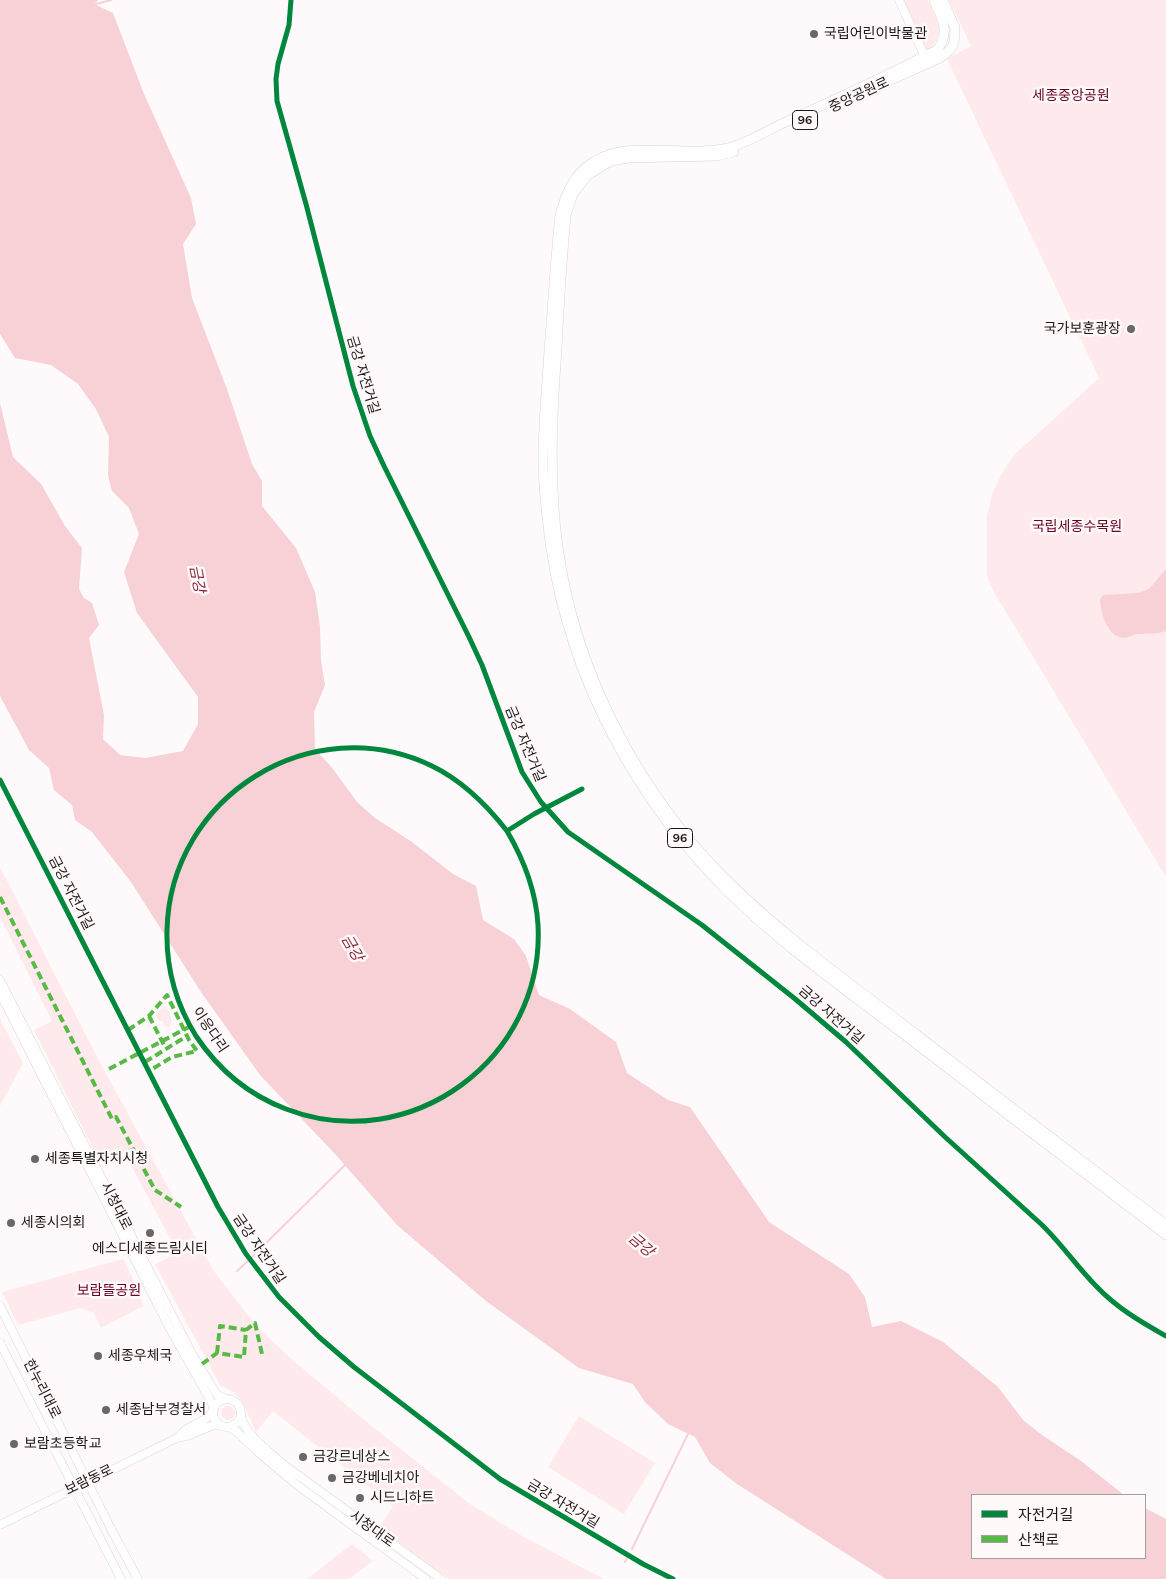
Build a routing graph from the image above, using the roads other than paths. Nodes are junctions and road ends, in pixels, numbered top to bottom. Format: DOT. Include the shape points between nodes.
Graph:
graph roads {
  1 [pos="898,0"];
  2 [pos="934,0"];
  3 [pos="943,0"];
  4 [pos="925,57"];
  5 [pos="596,165"];
  6 [pos="560,242"];
  7 [pos="0,980"];
  8 [pos="0,993"];
  9 [pos="1166,1225"];
  10 [pos="1166,1235"];
  11 [pos="0,1306"];
  12 [pos="0,1343"];
  13 [pos="226,1399"];
  14 [pos="213,1409"];
  15 [pos="241,1416"];
  16 [pos="224,1426"];
  17 [pos="178,1437"];
  18 [pos="88,1480"];
  19 [pos="74,1487"];
  20 [pos="0,1525"];
  21 [pos="121,1579"];
  22 [pos="138,1579"];
  23 [pos="426,1579"];
  24 [pos="441,1579"];
  1 -- 4 [label="street"];
  2 -- 4 [label="main road, 중앙공원로 / 96" via="944,22 944,38 937,50"];
  3 -- 5 [label="main road, 중앙공원로 / 96" via="955,35 950,50 940,58 733,152 717,156 629,158"];
  4 -- 5 [label="main road, 중앙공원로 / 96" via="732,147 709,151 613,152"];
  5 -- 6 [label="main road, 96" via="573,194 563,215"];
  6 -- 9 [label="main road, 96" via="551,462 558,550 567,596 589,668 630,754 658,798 700,851 772,922"];
  6 -- 10 [label="main road, 96" via="543,462 551,550 560,598 583,671 601,714 646,794 700,863 767,927"];
  7 -- 13 [label="street, 시청대로" via="191,1352 217,1395"];
  8 -- 14 [label="street, 시청대로"];
  11 -- 18 [label="street, 한누리대로"];
  12 -- 19 [label="street, 한누리대로"];
  13 -- 14 [label="street" via="219,1401"];
  13 -- 15 [label="street" via="238,1404"];
  14 -- 16 [label="street" via="214,1419"];
  14 -- 17 [label="street" via="205,1420 181,1432"];
  15 -- 16 [label="street" via="236,1423"];
  15 -- 24 [label="street, 시청대로" via="244,1425 260,1444 284,1465"];
  16 -- 17 [label="street" via="214,1425 184,1438"];
  16 -- 23 [label="street, 시청대로" via="237,1432 291,1481"];
  17 -- 18 [label="street, 보람동로"];
  18 -- 19 [label="street, 보람동로"];
  18 -- 22 [label="street, 한누리대로"];
  19 -- 20 [label="street, 보람동로"];
  19 -- 21 [label="street, 한누리대로"];
}
